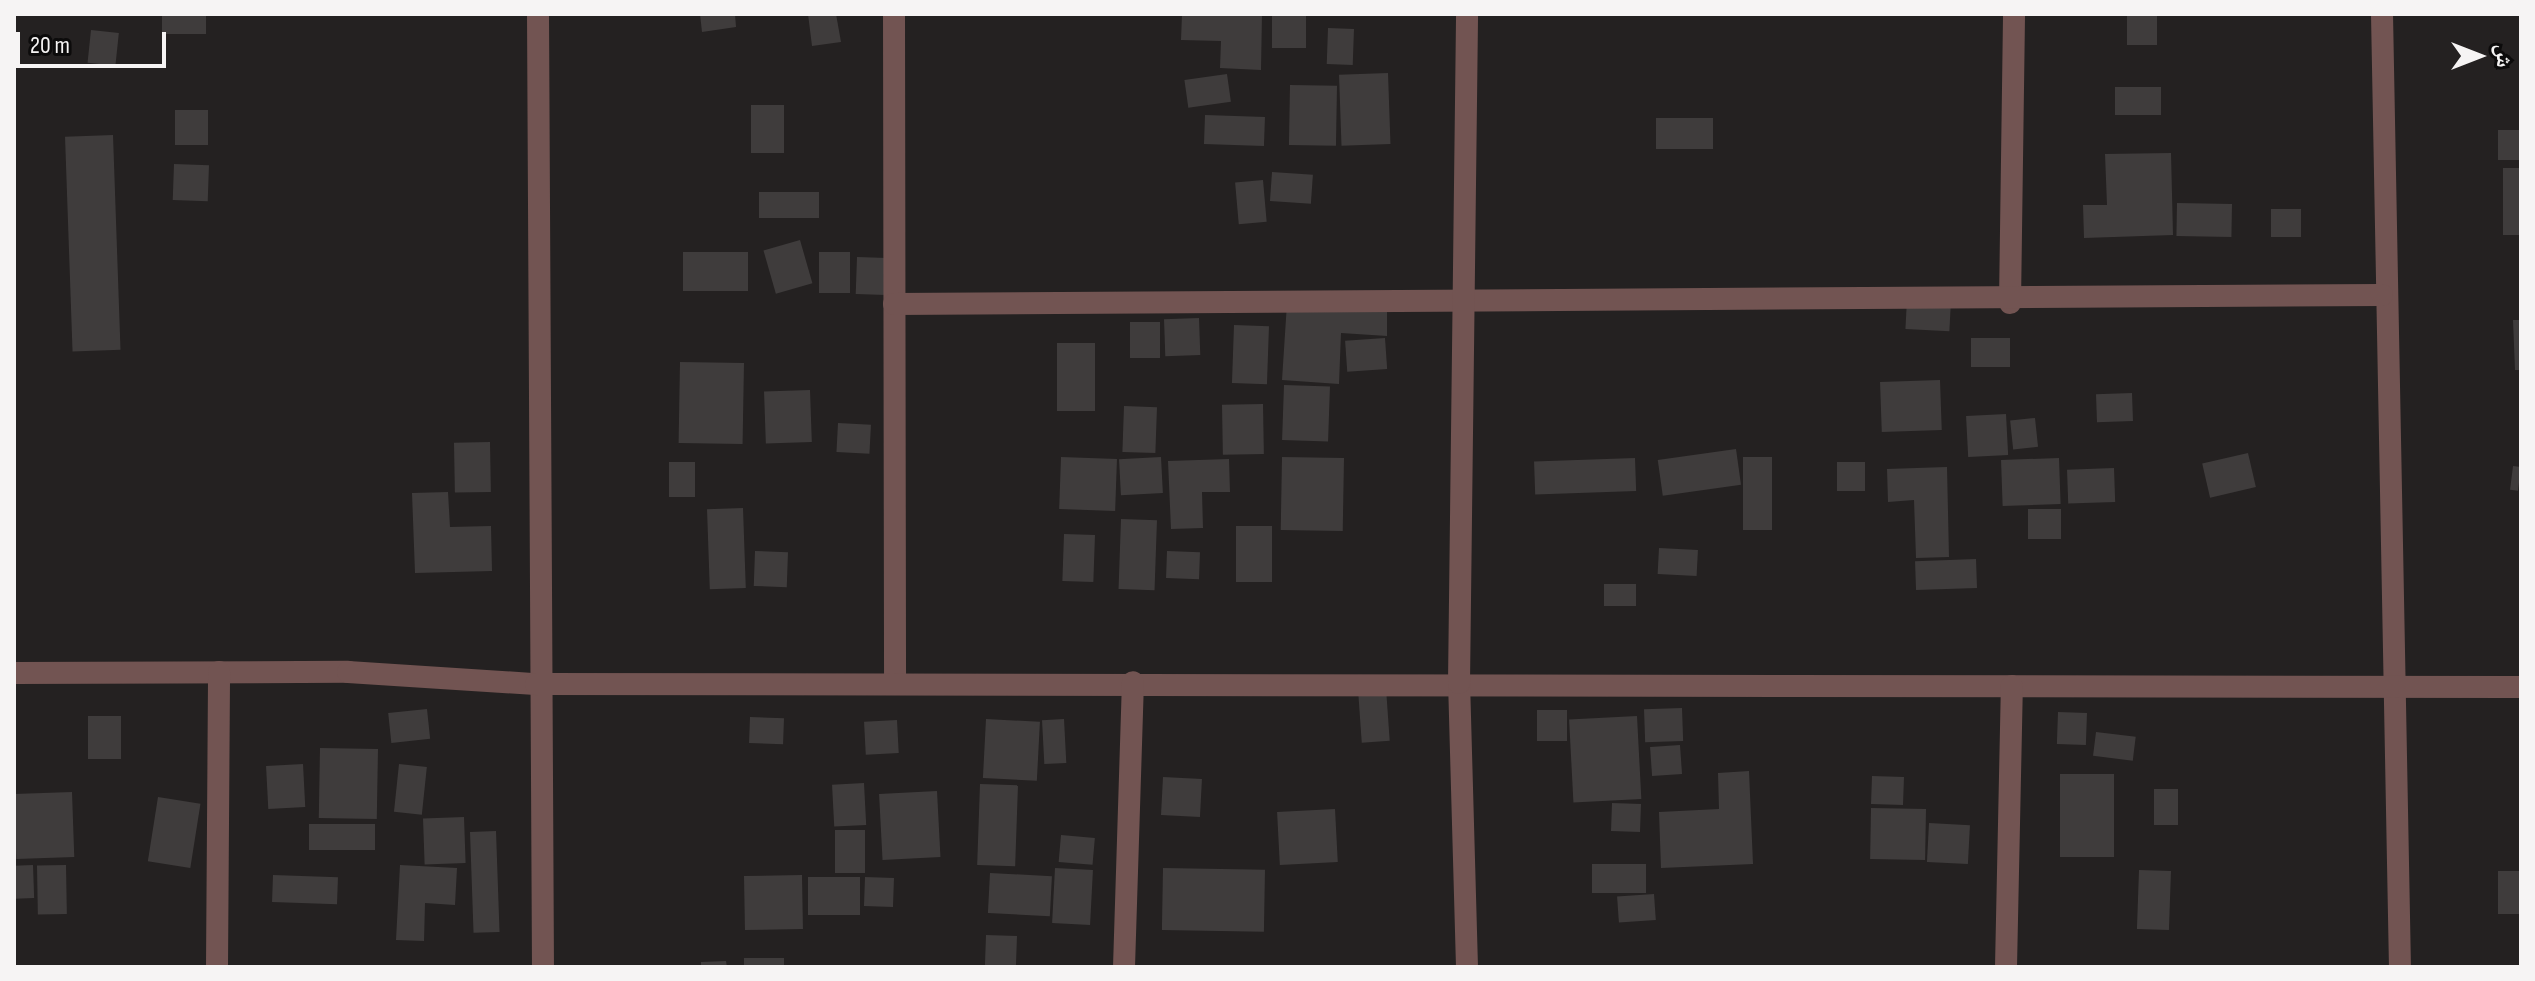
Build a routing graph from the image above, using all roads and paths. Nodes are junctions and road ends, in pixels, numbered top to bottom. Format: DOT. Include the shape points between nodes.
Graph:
graph roads {
  1 [pos="538,14"];
  2 [pos="894,14"];
  3 [pos="1467,14"];
  4 [pos="2014,14"];
  5 [pos="2382,14"];
  6 [pos="2382,295"];
  7 [pos="1468,302"];
  8 [pos="2010,303"];
  9 [pos="894,304"];
  10 [pos="219,672"];
  11 [pos="14,673"];
  12 [pos="895,680"];
  13 [pos="1133,682"];
  14 [pos="1459,683"];
  15 [pos="536,684"];
  16 [pos="2012,686"];
  17 [pos="2521,687"];
  18 [pos="2394,688"];
  19 [pos="217,967"];
  20 [pos="543,967"];
  21 [pos="1124,967"];
  22 [pos="1467,967"];
  23 [pos="2006,967"];
  24 [pos="2400,967"];
  1 -- 15 [label="street"];
  2 -- 9 [label="street"];
  3 -- 7 [label="street"];
  4 -- 8 [label="street"];
  5 -- 6 [label="street"];
  6 -- 8 [label="street"];
  6 -- 18 [label="street"];
  7 -- 8 [label="street"];
  7 -- 9 [label="street"];
  7 -- 14 [label="street"];
  9 -- 12 [label="street"];
  10 -- 11 [label="street"];
  10 -- 15 [label="street"];
  10 -- 19 [label="street"];
  12 -- 13 [label="street"];
  12 -- 15 [label="street"];
  13 -- 14 [label="street"];
  13 -- 21 [label="street"];
  14 -- 16 [label="street"];
  14 -- 22 [label="street"];
  15 -- 20 [label="street"];
  16 -- 18 [label="street"];
  16 -- 23 [label="street"];
  17 -- 18 [label="street"];
  18 -- 24 [label="street"];
}
